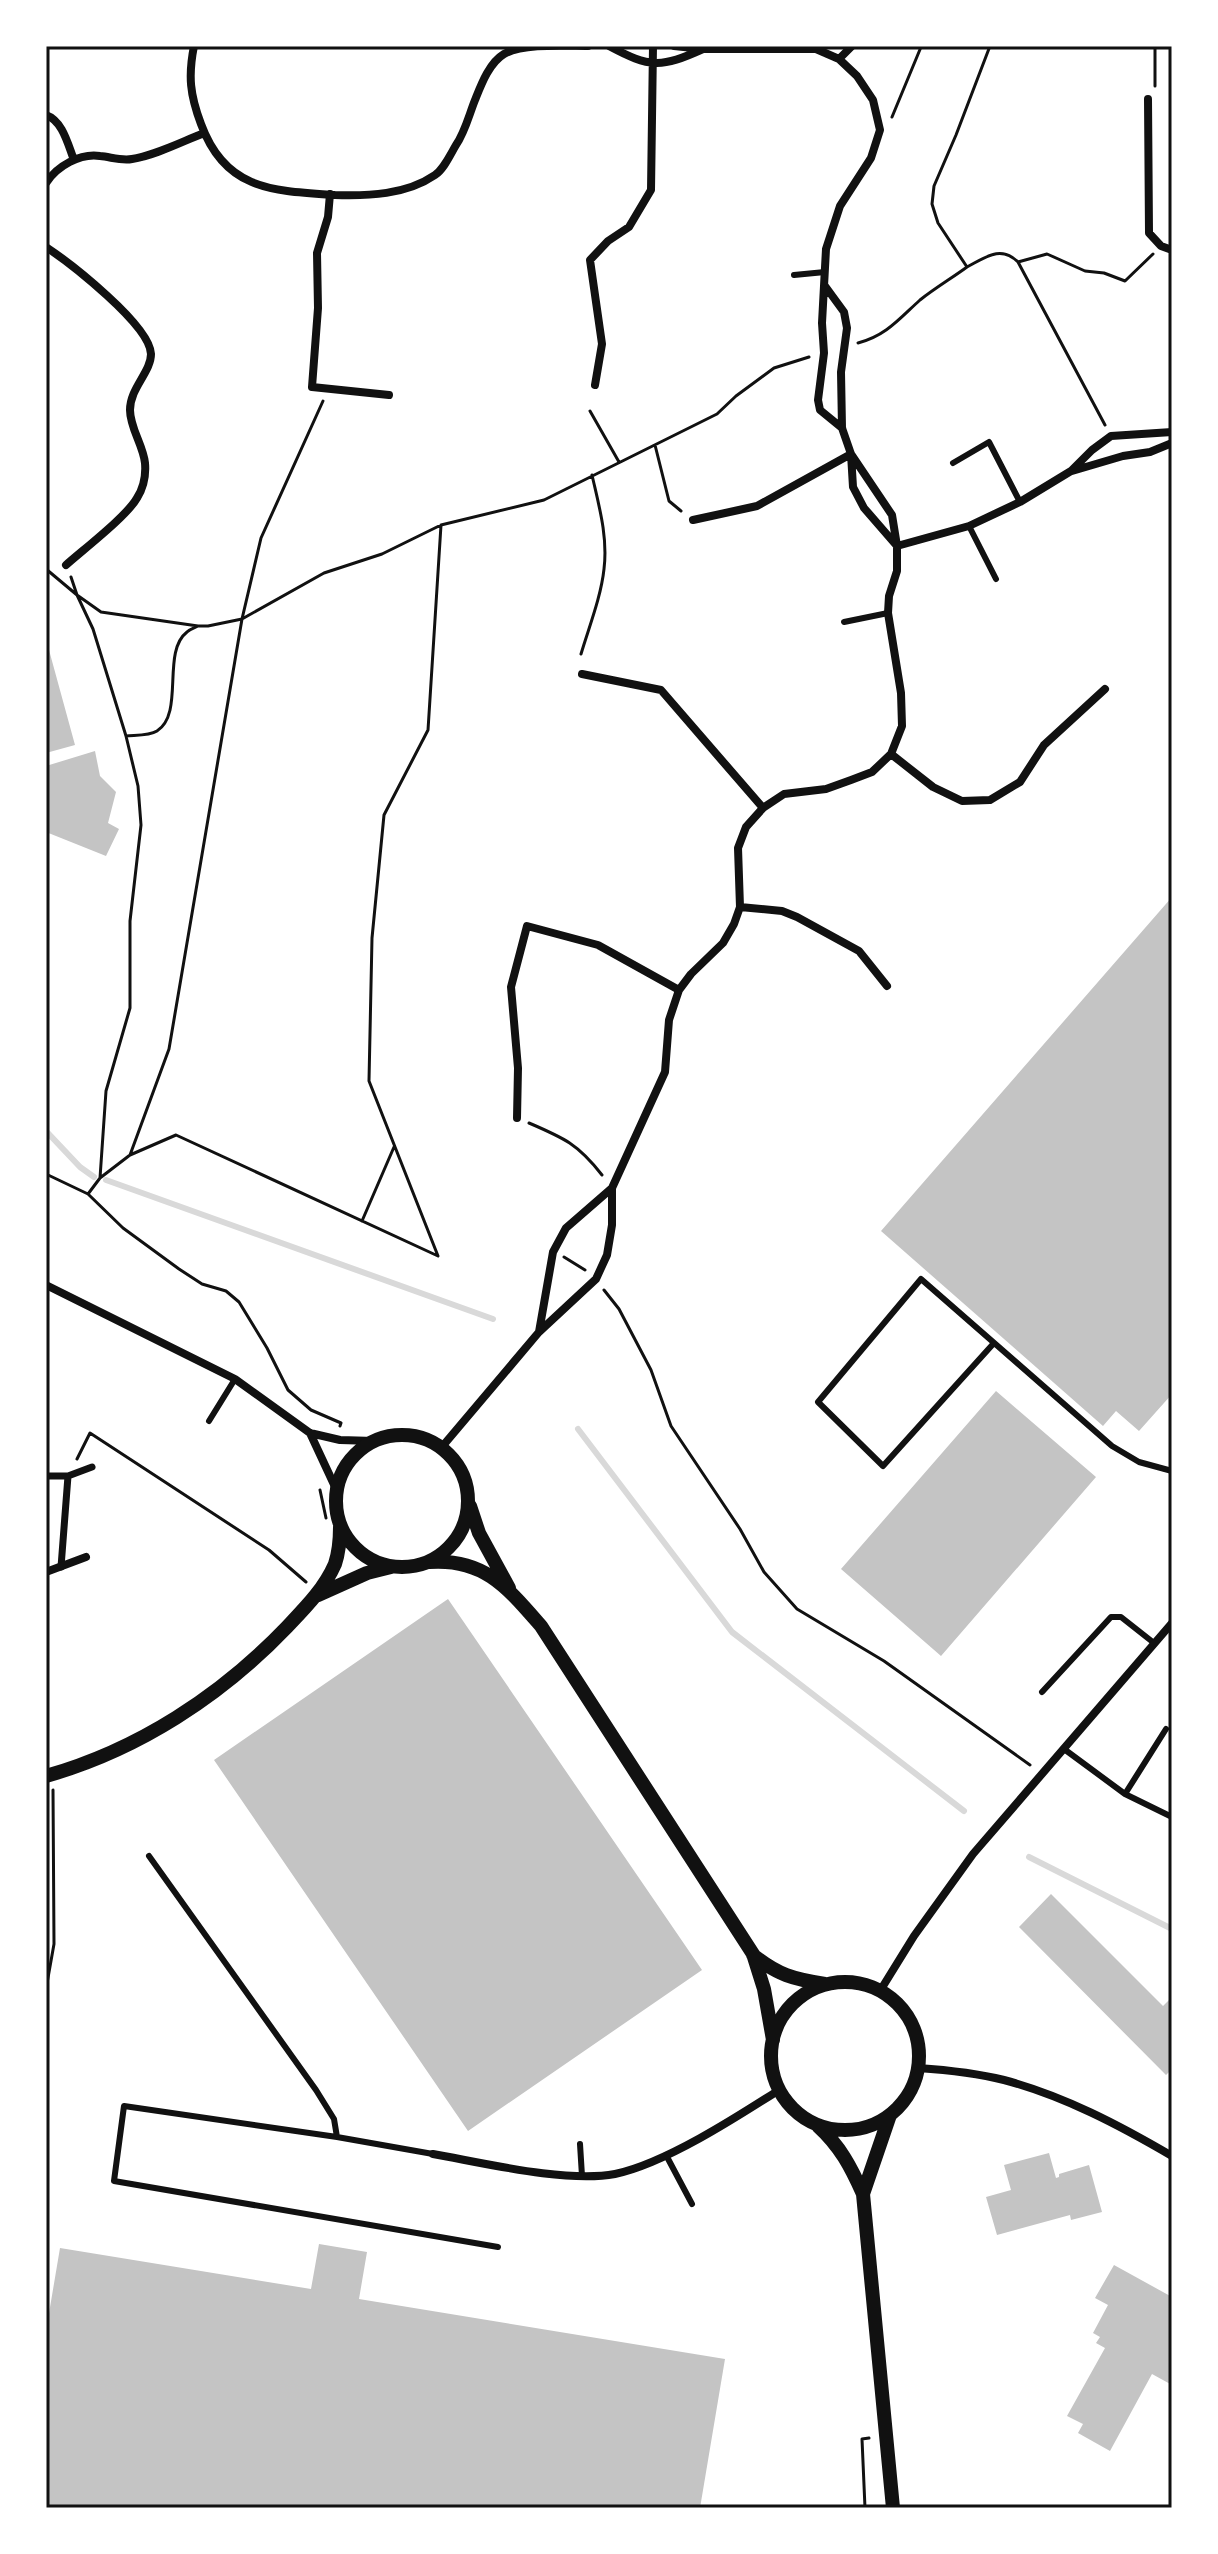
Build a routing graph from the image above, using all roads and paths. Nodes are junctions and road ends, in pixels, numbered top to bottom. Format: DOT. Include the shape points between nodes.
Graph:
graph roads {
  1 [pos="194,46"];
  2 [pos="539,46"];
  3 [pos="588,46"];
  4 [pos="609,46"];
  5 [pos="653,46"];
  6 [pos="674,46"];
  7 [pos="852,46"];
  8 [pos="922,46"];
  9 [pos="958,46"];
  10 [pos="990,46"];
  11 [pos="1155,46"];
  12 [pos="703,47"];
  13 [pos="839,59"];
  14 [pos="653,64"];
  15 [pos="1148,99"];
  16 [pos="46,115"];
  17 [pos="880,130"];
  18 [pos="204,133"];
  19 [pos="74,160"];
  20 [pos="46,183"];
  21 [pos="330,194"];
  22 [pos="1161,246"];
  23 [pos="46,247"];
  24 [pos="1172,250"];
  25 [pos="1018,262"];
  26 [pos="967,267"];
  27 [pos="825,272"];
  28 [pos="794,275"];
  29 [pos="825,286"];
  30 [pos="843,347"];
  31 [pos="824,353"];
  32 [pos="595,385"];
  33 [pos="329,390"];
  34 [pos="389,395"];
  35 [pos="590,411"];
  36 [pos="842,428"];
  37 [pos="1172,432"];
  38 [pos="1111,436"];
  39 [pos="1172,443"];
  40 [pos="655,444"];
  41 [pos="851,454"];
  42 [pos="619,462"];
  43 [pos="953,463"];
  44 [pos="1071,471"];
  45 [pos="592,475"];
  46 [pos="1020,502"];
  47 [pos="693,520"];
  48 [pos="441,525"];
  49 [pos="969,526"];
  50 [pos="897,546"];
  51 [pos="66,565"];
  52 [pos="46,569"];
  53 [pos="996,579"];
  54 [pos="77,595"];
  55 [pos="888,613"];
  56 [pos="242,619"];
  57 [pos="844,622"];
  58 [pos="198,626"];
  59 [pos="581,654"];
  60 [pos="582,674"];
  61 [pos="1105,689"];
  62 [pos="126,736"];
  63 [pos="891,754"];
  64 [pos="763,808"];
  65 [pos="740,907"];
  66 [pos="887,986"];
  67 [pos="679,990"];
  68 [pos="517,1118"];
  69 [pos="394,1147"];
  70 [pos="130,1155"];
  71 [pos="46,1174"];
  72 [pos="100,1178"];
  73 [pos="612,1188"];
  74 [pos="88,1194"];
  75 [pos="362,1221"];
  76 [pos="553,1252"];
  77 [pos="596,1279"];
  78 [pos="46,1285"];
  79 [pos="539,1332"];
  80 [pos="994,1343"];
  81 [pos="235,1379"];
  82 [pos="209,1421"];
  83 [pos="310,1433"];
  84 [pos="340,1440"];
  85 [pos="374,1441"];
  86 [pos="441,1448"];
  87 [pos="325,1464"];
  88 [pos="92,1467"];
  89 [pos="1172,1471"];
  90 [pos="46,1476"];
  91 [pos="68,1476"];
  92 [pos="337,1491"];
  93 [pos="468,1500"];
  94 [pos="326,1516"];
  95 [pos="341,1525"];
  96 [pos="86,1557"];
  97 [pos="429,1562"];
  98 [pos="61,1567"];
  99 [pos="393,1567"];
  100 [pos="46,1572"];
  101 [pos="306,1582"];
  102 [pos="511,1592"];
  103 [pos="317,1595"];
  104 [pos="1172,1623"];
  105 [pos="1154,1643"];
  106 [pos="1042,1692"];
  107 [pos="1166,1729"];
  108 [pos="1064,1749"];
  109 [pos="1043,1774"];
  110 [pos="49,1775"];
  111 [pos="1125,1794"];
  112 [pos="1172,1817"];
  113 [pos="149,1856"];
  114 [pos="753,1954"];
  115 [pos="827,1984"];
  116 [pos="46,1989"];
  117 [pos="880,1991"];
  118 [pos="773,2040"];
  119 [pos="918,2068"];
  120 [pos="779,2090"];
  121 [pos="890,2115"];
  122 [pos="818,2125"];
  123 [pos="337,2137"];
  124 [pos="580,2144"];
  125 [pos="433,2154"];
  126 [pos="666,2155"];
  127 [pos="1172,2156"];
  128 [pos="582,2176"];
  129 [pos="863,2194"];
  130 [pos="692,2204"];
  131 [pos="498,2247"];
  132 [pos="886,2434"];
  133 [pos="891,2505"];
  134 [pos="865,2508"];
  1 -- 18 [label="street" via="191,94"];
  2 -- 3 [label="street"];
  2 -- 21 [label="street" via="503,54 487,73 460,139 438,174 390,193"];
  4 -- 14 [label="street"];
  5 -- 14 [label="street"];
  6 -- 12 [label="street"];
  7 -- 13 [label="street"];
  8 -- 9 [label="path"];
  8 -- 17 [label="path" via="892,118"];
  10 -- 26 [label="path" via="934,186 932,204"];
  11 -- 15 [label="path" via="1155,90"];
  12 -- 13 [label="street" via="816,49"];
  12 -- 14 [label="street" via="680,60"];
  13 -- 17 [label="street" via="873,100"];
  14 -- 32 [label="street" via="651,190 629,227 590,260 602,344"];
  15 -- 22 [label="street" via="1149,233"];
  16 -- 19 [label="street" via="64,134"];
  17 -- 27 [label="street" via="871,158 840,206 826,249"];
  18 -- 19 [label="street" via="144,157 96,155"];
  18 -- 21 [label="street" via="216,156 241,178 284,190"];
  19 -- 20 [label="street"];
  21 -- 33 [label="street" via="317,253 312,387"];
  22 -- 24 [label="street"];
  22 -- 25 [label="path" via="1125,281 1047,254"];
  23 -- 51 [label="street" via="97,286 146,336 151,351 131,395 130,412 143,455 143,486 132,506"];
  25 -- 26 [label="path" via="1002,252"];
  25 -- 38 [label="path"];
  26 -- 30 [label="path" via="875,339"];
  27 -- 28 [label="lane"];
  27 -- 29 [label="street"];
  29 -- 30 [label="street" via="844,312"];
  29 -- 31 [label="street"];
  30 -- 36 [label="street"];
  31 -- 36 [label="street" via="820,410"];
  31 -- 40 [label="path" via="774,368 717,414"];
  33 -- 34 [label="street"];
  33 -- 56 [label="path" via="261,538"];
  35 -- 42 [label="path"];
  36 -- 41 [label="street"];
  37 -- 38 [label="street"];
  38 -- 44 [label="street"];
  39 -- 44 [label="street"];
  40 -- 42 [label="path"];
  40 -- 47 [label="path" via="669,501"];
  41 -- 47 [label="street" via="757,506"];
  41 -- 50 [label="street" via="892,515"];
  41 -- 50 [label="street" via="858,497"];
  42 -- 45 [label="path"];
  43 -- 46 [label="lane" via="989,442"];
  44 -- 46 [label="street"];
  45 -- 48 [label="path" via="544,500"];
  45 -- 59 [label="path" via="602,517 604,571"];
  46 -- 49 [label="street"];
  48 -- 56 [label="path" via="382,554 324,573"];
  48 -- 69 [label="path" via="428,730 384,815 372,938 369,1081"];
  49 -- 50 [label="street"];
  49 -- 53 [label="lane"];
  50 -- 55 [label="street"];
  51 -- 54 [label="path"];
  52 -- 54 [label="path"];
  54 -- 58 [label="path" via="101,612"];
  54 -- 62 [label="path"];
  55 -- 57 [label="lane"];
  55 -- 63 [label="street" via="902,726"];
  56 -- 58 [label="path"];
  56 -- 70 [label="path" via="169,1049"];
  58 -- 62 [label="path" via="186,632 176,653 166,722 156,732"];
  60 -- 64 [label="street" via="661,690"];
  61 -- 63 [label="street" via="1044,745 1020,782 990,800 962,801 933,787"];
  62 -- 72 [label="path" via="141,825 130,921 130,1008 106,1091"];
  63 -- 64 [label="street" via="872,772 826,789 784,794"];
  64 -- 65 [label="street" via="746,827 738,848"];
  65 -- 66 [label="street" via="797,917 859,951"];
  65 -- 67 [label="street" via="723,943"];
  67 -- 68 [label="street" via="598,945 527,926 511,987"];
  67 -- 73 [label="street" via="669,1020 665,1072"];
  68 -- 73 [label="path" via="574,1145"];
  69 -- 75 [label="path"];
  69 -- 75 [label="path" via="438,1256"];
  70 -- 72 [label="path"];
  70 -- 75 [label="path" via="176,1135"];
  71 -- 74 [label="path"];
  72 -- 74 [label="path"];
  73 -- 76 [label="street" via="566,1228"];
  73 -- 77 [label="street" via="607,1255"];
  74 -- 84 [label="path" via="179,1269 239,1302 288,1390 311,1410 341,1423"];
  76 -- 77 [label="path"];
  76 -- 79 [label="street"];
  77 -- 79 [label="street"];
  77 -- 109 [label="path" via="619,1309 651,1370 671,1426 764,1572 797,1609 884,1661"];
  78 -- 81 [label="street"];
  79 -- 86 [label="street"];
  80 -- 80 [label="lane" via="921,1279 818,1402 883,1466"];
  80 -- 89 [label="lane" via="1112,1446 1139,1462"];
  81 -- 82 [label="lane"];
  81 -- 83 [label="street"];
  83 -- 84 [label="street"];
  83 -- 87 [label="street"];
  84 -- 85 [label="street"];
  85 -- 86 [label="street" via="397,1435"];
  85 -- 92 [label="street" via="343,1471"];
  86 -- 93 [label="street" via="456,1462"];
  87 -- 92 [label="street"];
  87 -- 94 [label="path" via="315,1470"];
  88 -- 91 [label="street"];
  90 -- 91 [label="street"];
  91 -- 98 [label="street"];
  91 -- 101 [label="path" via="90,1433 269,1550"];
  92 -- 95 [label="street"];
  93 -- 97 [label="street" via="457,1539"];
  93 -- 102 [label="street" via="479,1533"];
  95 -- 99 [label="street" via="360,1552"];
  95 -- 103 [label="street" via="335,1563"];
  96 -- 98 [label="street"];
  97 -- 99 [label="street"];
  97 -- 102 [label="street" via="452,1560 477,1567"];
  98 -- 100 [label="street"];
  99 -- 103 [label="street"];
  102 -- 114 [label="street" via="550,1639"];
  103 -- 110 [label="street" via="219,1689 162,1727 96,1760"];
  104 -- 105 [label="street"];
  105 -- 106 [label="lane" via="1121,1617 1111,1617"];
  105 -- 108 [label="street"];
  107 -- 111 [label="lane"];
  108 -- 109 [label="street"];
  108 -- 111 [label="lane"];
  109 -- 117 [label="street" via="973,1854"];
  110 -- 116 [label="path" via="54,1944"];
  111 -- 112 [label="lane"];
  113 -- 123 [label="lane" via="316,2090 334,2119"];
  114 -- 115 [label="street" via="792,1979"];
  114 -- 118 [label="street"];
  115 -- 117 [label="street" via="854,1983"];
  115 -- 118 [label="street" via="795,2002"];
  117 -- 119 [label="street" via="912,2023"];
  118 -- 120 [label="street" via="772,2067"];
  119 -- 121 [label="street" via="912,2089"];
  119 -- 127 [label="street" via="1001,2079 1040,2091"];
  120 -- 122 [label="street" via="799,2115"];
  120 -- 126 [label="street"];
  121 -- 122 [label="street" via="860,2129"];
  121 -- 129 [label="street"];
  122 -- 129 [label="street" via="849,2161"];
  123 -- 125 [label="lane"];
  123 -- 131 [label="lane" via="124,2106 114,2181"];
  124 -- 128 [label="lane"];
  125 -- 128 [label="street"];
  126 -- 128 [label="street" via="616,2173"];
  126 -- 130 [label="lane"];
  129 -- 132 [label="street"];
  132 -- 133 [label="street"];
  132 -- 134 [label="path" via="862,2439"];
}
